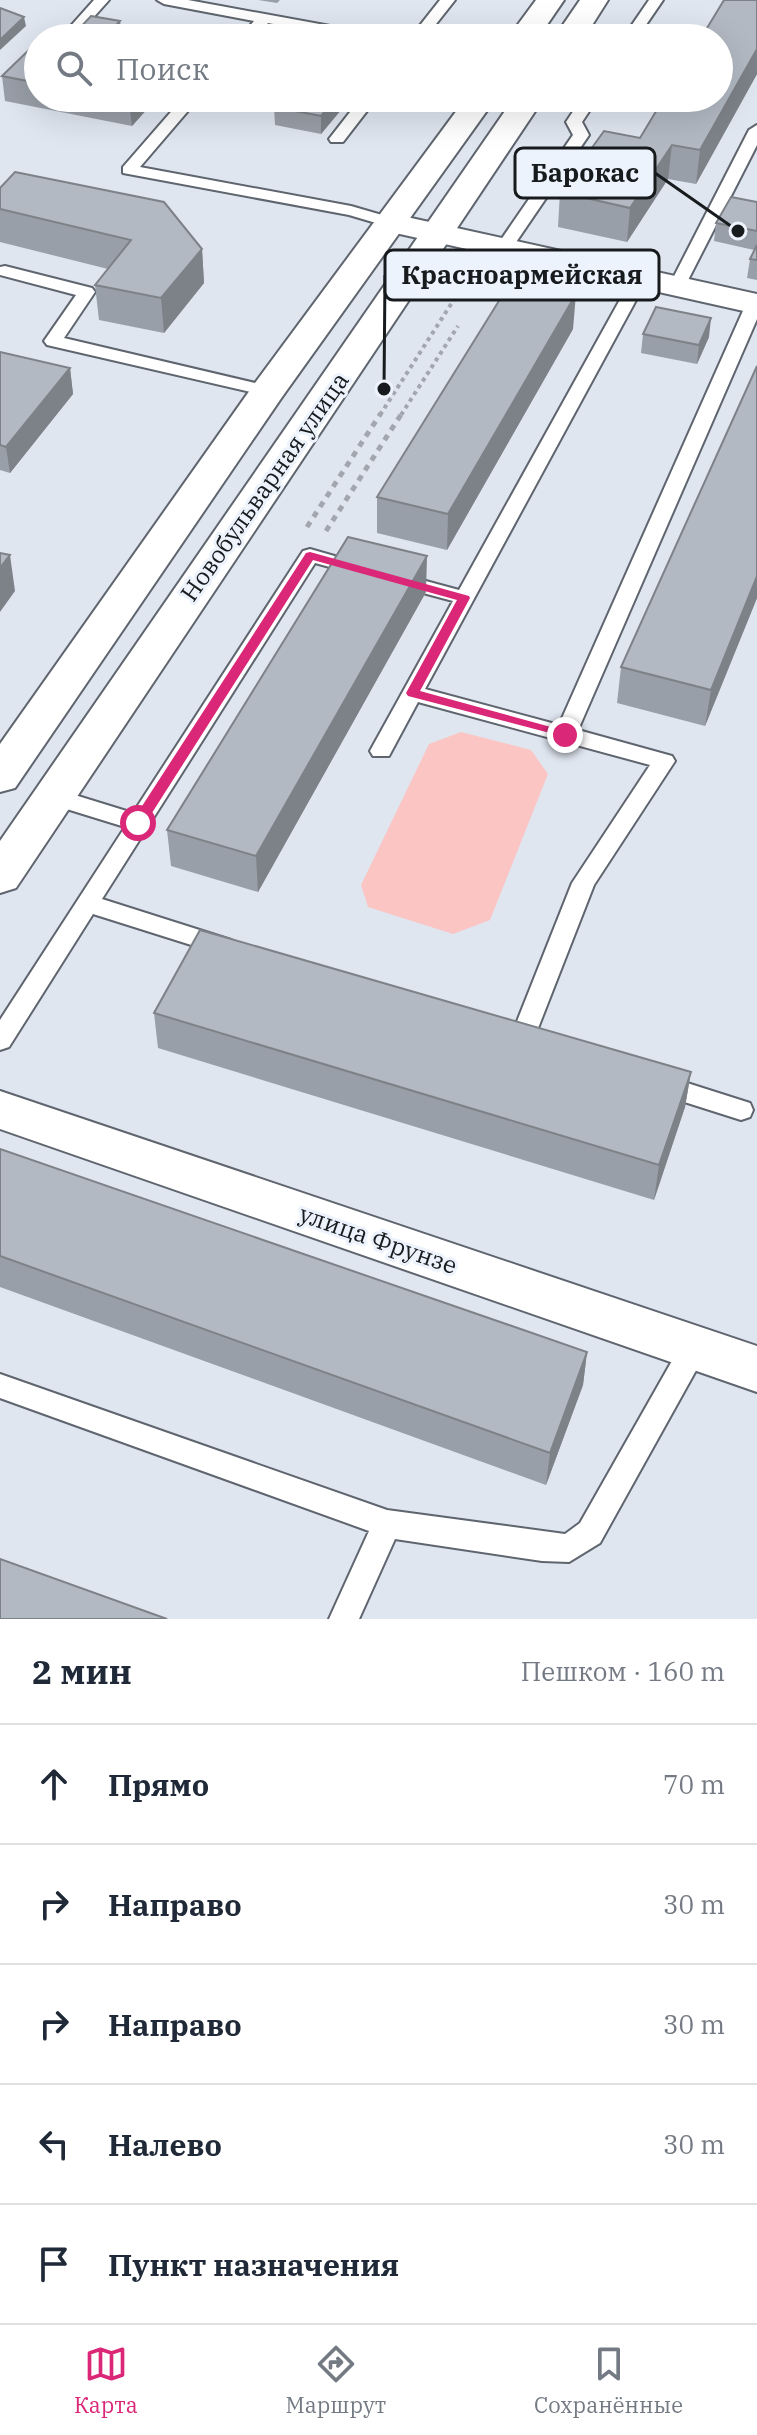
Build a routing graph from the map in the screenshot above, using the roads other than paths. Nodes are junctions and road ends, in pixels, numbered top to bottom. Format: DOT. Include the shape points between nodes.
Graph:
graph roads {
  1 [pos="102,0"];
  2 [pos="164,0"];
  3 [pos="448,0"];
  4 [pos="550,0"];
  5 [pos="594,0"];
  6 [pos="656,0"];
  7 [pos="264,19"];
  8 [pos="80,24"];
  9 [pos="259,24"];
  10 [pos="293,24"];
  11 [pos="428,24"];
  12 [pos="533,24"];
  13 [pos="578,24"];
  14 [pos="640,24"];
  15 [pos="179,112"];
  16 [pos="358,112"];
  17 [pos="471,112"];
  18 [pos="520,112"];
  19 [pos="581,112"];
  20 [pos="757,130"];
  21 [pos="337,139"];
  22 [pos="393,223"];
  23 [pos="439,233"];
  24 [pos="504,247"];
  25 [pos="5,271"];
  26 [pos="640,278"];
  27 [pos="677,286"];
  28 [pos="756,304"];
  29 [pos="268,391"];
  30 [pos="464,598"];
  31 [pos="412,693"];
  32 [pos="565,735"];
  33 [pos="381,751"];
  34 [pos="0,777"];
  35 [pos="52,796"];
  36 [pos="138,823"];
  37 [pos="0,876"];
  38 [pos="87,903"];
  39 [pos="251,956"];
  40 [pos="491,1032"];
  41 [pos="0,1040"];
  42 [pos="639,1077"];
  43 [pos="0,1110"];
  44 [pos="741,1110"];
  45 [pos="695,1347"];
  46 [pos="757,1369"];
  47 [pos="0,1386"];
  48 [pos="387,1524"];
  49 [pos="344,1619"];
  1 -- 8 [label="lane"];
  2 -- 7 [label="lane"];
  3 -- 11 [label="lane"];
  4 -- 12 [label="main road"];
  5 -- 13 [label="main road"];
  6 -- 14 [label="lane"];
  7 -- 9 [label="lane"];
  7 -- 10 [label="lane"];
  15 -- 22 [label="lane" via="129,170"];
  16 -- 21 [label="lane"];
  17 -- 22 [label="main road"];
  18 -- 23 [label="main road, Новобульварная улица"];
  19 -- 24 [label="lane" via="574,122 581,135"];
  20 -- 27 [label="lane"];
  22 -- 23 [label="street"];
  22 -- 29 [label="main road"];
  23 -- 24 [label="street"];
  23 -- 35 [label="main road, Новобульварная улица"];
  24 -- 26 [label="street"];
  25 -- 29 [label="lane" via="86,292 53,341"];
  26 -- 27 [label="street"];
  26 -- 30 [label="lane"];
  27 -- 28 [label="street"];
  28 -- 32 [label="lane"];
  29 -- 34 [label="main road"];
  30 -- 31 [label="lane"];
  30 -- 36 [label="lane" via="310,555"];
  31 -- 32 [label="lane"];
  31 -- 33 [label="lane"];
  32 -- 40 [label="lane" via="664,761 583,883 521,1041"];
  35 -- 36 [label="lane"];
  35 -- 37 [label="main road, Новобульварная улица"];
  36 -- 38 [label="lane"];
  38 -- 39 [label="lane"];
  38 -- 41 [label="lane"];
  42 -- 44 [label="lane"];
  43 -- 45 [label="street, улица Фрунзе"];
  45 -- 46 [label="street, улица Фрунзе"];
  45 -- 48 [label="lane" via="590,1533 569,1548"];
  47 -- 48 [label="lane"];
  48 -- 49 [label="lane"];
}
